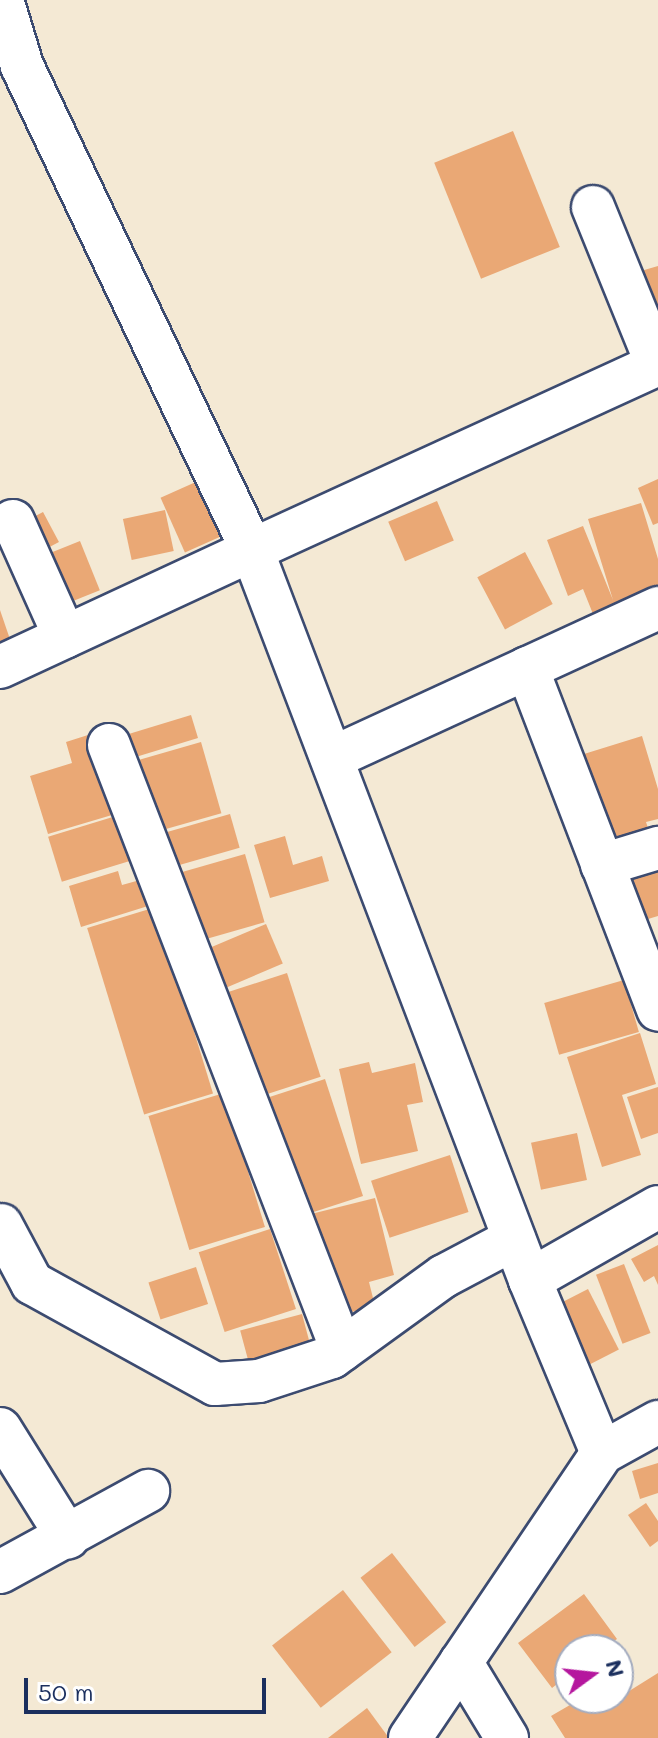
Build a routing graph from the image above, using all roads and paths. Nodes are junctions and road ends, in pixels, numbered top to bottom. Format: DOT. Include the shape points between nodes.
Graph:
graph roads {
  1 [pos="2,0"];
  2 [pos="12,76"];
  3 [pos="593,207"];
  4 [pos="657,364"];
  5 [pos="13,521"];
  6 [pos="252,550"];
  7 [pos="658,608"];
  8 [pos="65,637"];
  9 [pos="0,667"];
  10 [pos="527,668"];
  11 [pos="109,745"];
  12 [pos="332,758"];
  13 [pos="658,848"];
  14 [pos="602,865"];
  15 [pos="658,1010"];
  16 [pos="658,1207"];
  17 [pos="1,1225"];
  18 [pos="514,1239"];
  19 [pos="530,1280"];
  20 [pos="342,1350"];
  21 [pos="658,1422"];
  22 [pos="0,1429"];
  23 [pos="602,1453"];
  24 [pos="148,1491"];
  25 [pos="68,1538"];
  26 [pos="0,1572"];
  27 [pos="461,1662"];
  28 [pos="410,1738"];
  29 [pos="507,1738"];
  1 -- 2 [label="street"];
  2 -- 6 [label="street"];
  3 -- 4 [label="street"];
  4 -- 6 [label="street"];
  5 -- 8 [label="street"];
  6 -- 8 [label="street"];
  6 -- 12 [label="street"];
  7 -- 10 [label="street"];
  8 -- 9 [label="street"];
  10 -- 12 [label="street"];
  10 -- 14 [label="street"];
  11 -- 20 [label="street"];
  12 -- 18 [label="street"];
  13 -- 14 [label="street"];
  14 -- 15 [label="street"];
  16 -- 19 [label="street"];
  17 -- 20 [label="street" via="32,1283 215,1384 259,1381"];
  18 -- 19 [label="street"];
  18 -- 20 [label="street" via="444,1276"];
  19 -- 23 [label="street"];
  21 -- 23 [label="street"];
  22 -- 25 [label="street"];
  23 -- 27 [label="street"];
  24 -- 25 [label="street"];
  25 -- 26 [label="street"];
  27 -- 28 [label="street"];
  27 -- 29 [label="street"];
}
